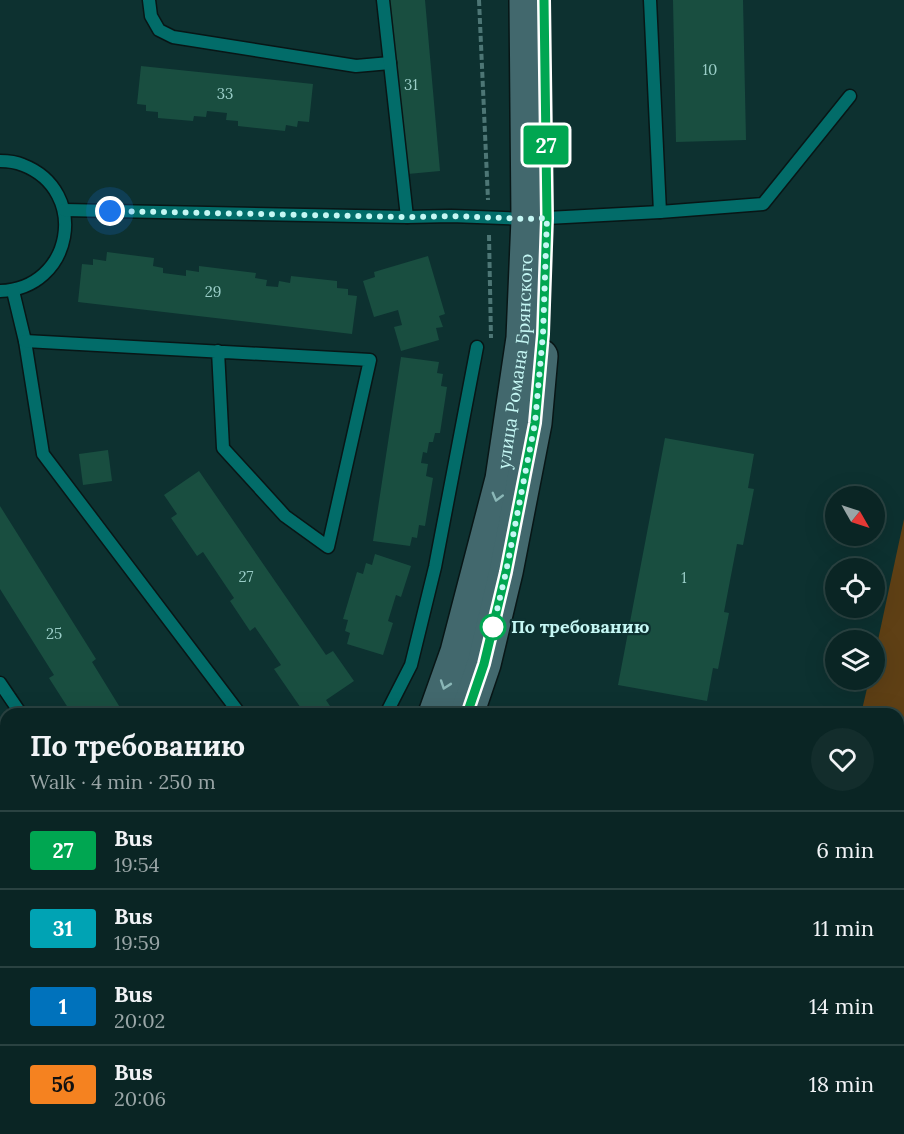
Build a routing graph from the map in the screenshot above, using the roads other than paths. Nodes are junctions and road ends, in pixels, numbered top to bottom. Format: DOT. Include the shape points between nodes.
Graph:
graph roads {
  1 [pos="149,0"];
  2 [pos="383,0"];
  3 [pos="526,0"];
  4 [pos="544,0"];
  5 [pos="650,0"];
  6 [pos="390,63"];
  7 [pos="850,96"];
  8 [pos="0,161"];
  9 [pos="64,210"];
  10 [pos="660,212"];
  11 [pos="407,217"];
  12 [pos="537,219"];
  13 [pos="6,291"];
  14 [pos="25,341"];
  15 [pos="477,347"];
  16 [pos="218,351"];
  17 [pos="0,683"];
  18 [pos="17,708"];
  19 [pos="235,708"];
  20 [pos="389,708"];
  21 [pos="437,708"];
  22 [pos="469,708"];
  1 -- 6 [label="lane" via="151,16 159,30 173,37 356,66"];
  2 -- 6 [label="lane"];
  3 -- 12 [label="main road, улица Романа Брянского"];
  4 -- 12 [label="main road, улица Романа Брянского"];
  5 -- 10 [label="lane"];
  6 -- 11 [label="lane"];
  7 -- 10 [label="lane" via="763,204"];
  8 -- 9 [label="lane" via="22,164 41,174 55,190"];
  9 -- 11 [label="lane"];
  9 -- 13 [label="lane" via="66,231 61,252 49,270 33,283"];
  10 -- 12 [label="lane"];
  11 -- 12 [label="lane"];
  12 -- 21 [label="main road, улица Романа Брянского, one-way" via="502,479 457,652"];
  12 -- 22 [label="main road, улица Романа Брянского" via="543,334 535,423 506,572"];
  13 -- 14 [label="lane"];
  14 -- 16 [label="lane"];
  14 -- 19 [label="lane" via="43,454"];
  15 -- 20 [label="lane" via="411,665"];
  16 -- 16 [label="lane" via="370,360 328,547 285,516 223,448"];
  17 -- 18 [label="lane"];
}
